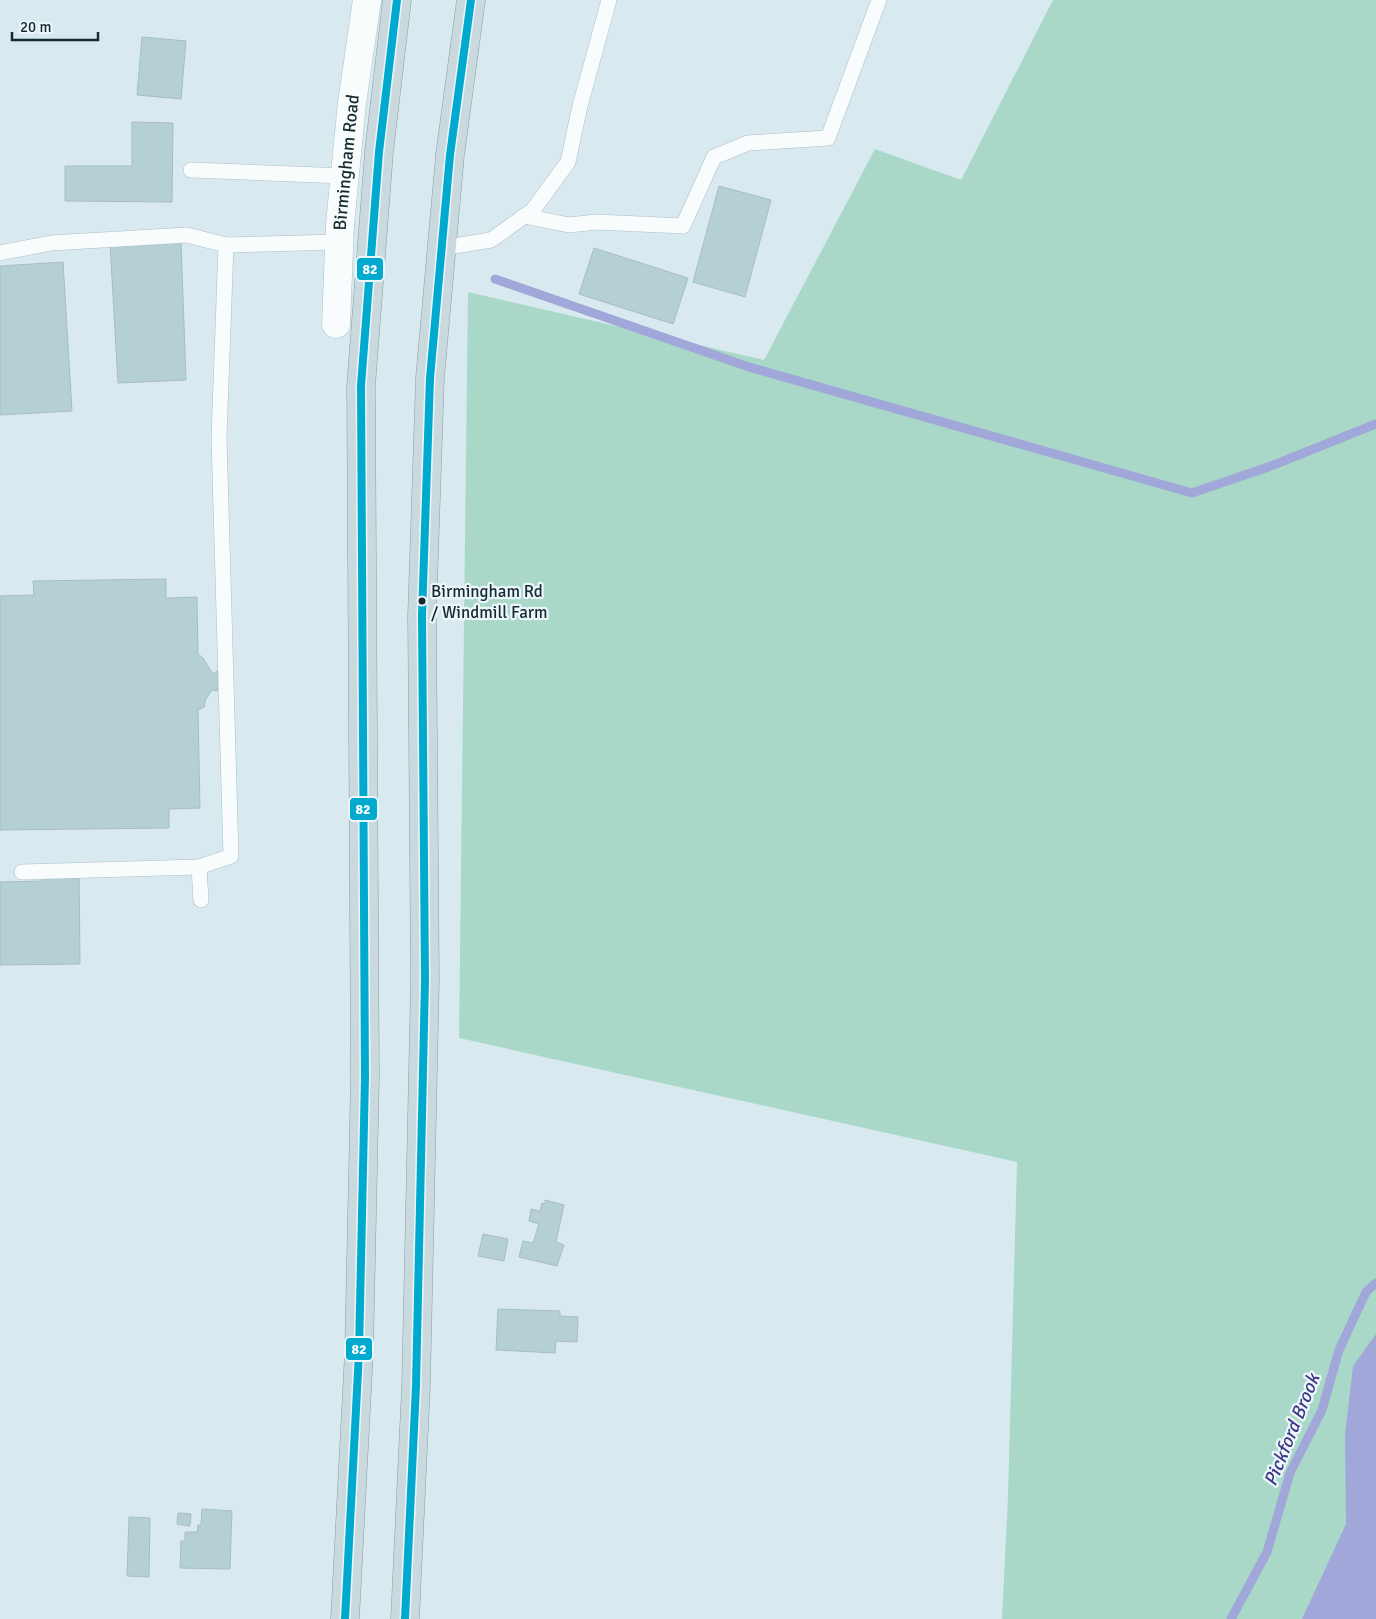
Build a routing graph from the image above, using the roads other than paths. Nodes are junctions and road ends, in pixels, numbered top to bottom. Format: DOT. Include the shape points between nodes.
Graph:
graph roads {
  1 [pos="367,0"];
  2 [pos="397,0"];
  3 [pos="472,0"];
  4 [pos="609,0"];
  5 [pos="879,0"];
  6 [pos="191,170"];
  7 [pos="345,176"];
  8 [pos="524,216"];
  9 [pos="339,242"];
  10 [pos="226,245"];
  11 [pos="442,248"];
  12 [pos="0,253"];
  13 [pos="336,324"];
  14 [pos="199,867"];
  15 [pos="22,872"];
  16 [pos="201,900"];
  17 [pos="345,1619"];
  18 [pos="405,1619"];
  1 -- 7 [label="street, Birmingham Road"];
  2 -- 17 [label="highway, Birmingham Road" via="378,152 361,386 365,1077 359,1352"];
  3 -- 11 [label="highway" via="450,154"];
  4 -- 8 [label="lane" via="568,162 533,210"];
  5 -- 8 [label="lane" via="828,138 748,143 714,157 683,226 596,222 569,225"];
  6 -- 7 [label="lane"];
  7 -- 9 [label="street, Birmingham Road"];
  8 -- 11 [label="lane" via="492,240"];
  9 -- 10 [label="lane"];
  9 -- 13 [label="street, Birmingham Road"];
  10 -- 12 [label="lane" via="187,235 51,243"];
  10 -- 14 [label="lane" via="219,438 231,856"];
  11 -- 18 [label="highway" via="430,378 422,616 425,990 416,1386"];
  14 -- 15 [label="lane"];
  14 -- 16 [label="lane"];
}
